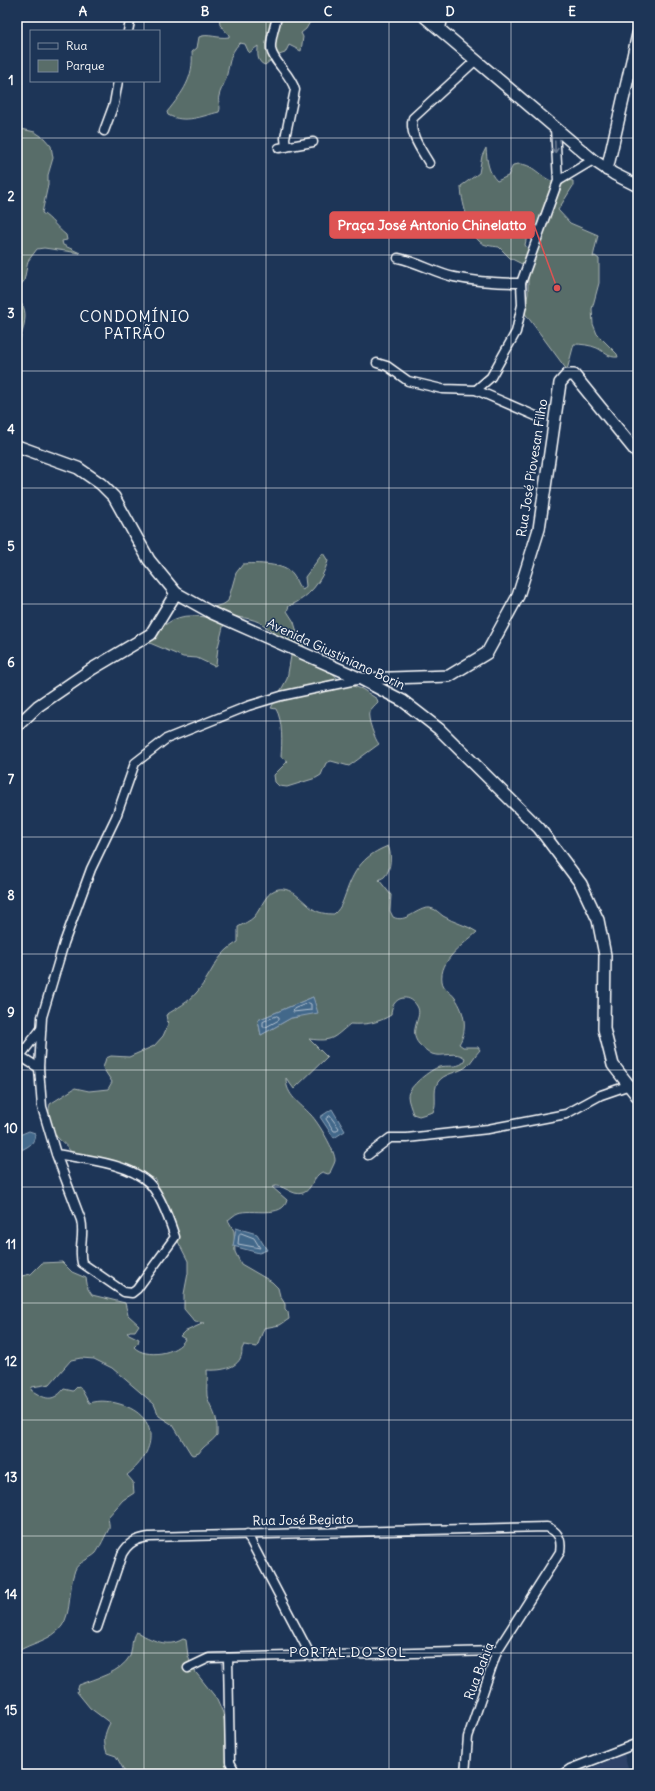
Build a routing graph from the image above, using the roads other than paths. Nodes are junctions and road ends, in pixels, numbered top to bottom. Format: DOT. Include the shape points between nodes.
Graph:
graph roads {
  1 [pos="131,17"];
  2 [pos="277,17"];
  3 [pos="425,17"];
  4 [pos="443,17"];
  5 [pos="128,30"];
  6 [pos="441,30"];
  7 [pos="638,34"];
  8 [pos="476,60"];
  9 [pos="118,82"];
  10 [pos="555,128"];
  11 [pos="104,131"];
  12 [pos="313,142"];
  13 [pos="593,160"];
  14 [pos="429,164"];
  15 [pos="607,170"];
  16 [pos="558,181"];
  17 [pos="638,186"];
  18 [pos="398,258"];
  19 [pos="522,283"];
  20 [pos="376,363"];
  21 [pos="491,377"];
  22 [pos="476,390"];
  23 [pos="492,396"];
  24 [pos="538,417"];
  25 [pos="17,446"];
  26 [pos="638,454"];
  27 [pos="176,592"];
  28 [pos="361,679"];
  29 [pos="17,726"];
  30 [pos="41,1029"];
  31 [pos="19,1058"];
  32 [pos="39,1068"];
  33 [pos="627,1086"];
  34 [pos="638,1097"];
  35 [pos="56,1154"];
  36 [pos="368,1155"];
  37 [pos="247,1534"];
  38 [pos="562,1544"];
  39 [pos="97,1628"];
  40 [pos="497,1651"];
  41 [pos="312,1656"];
  42 [pos="228,1658"];
  43 [pos="188,1668"];
  44 [pos="638,1743"];
  45 [pos="236,1774"];
  46 [pos="465,1774"];
  47 [pos="563,1774"];
  1 -- 5 [label="street"];
  2 -- 12 [label="street" via="271,48 295,90 283,148"];
  3 -- 6 [label="main road"];
  4 -- 6 [label="street"];
  6 -- 8 [label="main road"];
  7 -- 15 [label="main road"];
  8 -- 10 [label="main road"];
  8 -- 14 [label="street" via="414,118 413,133"];
  9 -- 11 [label="street" via="114,104"];
  10 -- 13 [label="main road"];
  10 -- 16 [label="street, one-way"];
  13 -- 15 [label="main road"];
  13 -- 16 [label="street"];
  15 -- 17 [label="main road"];
  16 -- 19 [label="street"];
  18 -- 19 [label="street" via="453,277 484,282"];
  19 -- 21 [label="street" via="522,305 516,332"];
  20 -- 22 [label="street" via="387,366 408,381 425,386"];
  21 -- 22 [label="street"];
  21 -- 23 [label="street"];
  22 -- 23 [label="street"];
  23 -- 24 [label="street"];
  25 -- 27 [label="main road, Avenida Giustiniano Borin" via="78,468 101,484 114,497 149,560"];
  26 -- 28 [label="main road, Rua José Piovesan Filho" via="574,375 567,375 560,383 539,529 518,596 487,653 449,676"];
  27 -- 28 [label="main road, Avenida Giustiniano Borin" via="212,613"];
  27 -- 29 [label="main road" via="151,634 92,669 44,702"];
  28 -- 30 [label="street" via="281,696 241,709 166,739 135,763 116,817 90,869 42,1018"];
  28 -- 33 [label="main road, Avenida Giustiniano Borin" via="403,700 439,729 539,828 581,884 598,920 605,955 604,1029 613,1066"];
  30 -- 31 [label="street"];
  30 -- 32 [label="street"];
  31 -- 32 [label="street"];
  32 -- 35 [label="street" via="42,1106"];
  33 -- 34 [label="main road, Avenida Giustiniano Borin"];
  33 -- 36 [label="street" via="601,1095 566,1114 488,1129 390,1138"];
  35 -- 35 [label="street" via="84,1230 79,1254 82,1263 124,1292 132,1293 175,1237 154,1189 147,1181 119,1167"];
  37 -- 38 [label="street, Rua José Begiato" via="538,1527 555,1531"];
  37 -- 39 [label="street, Rua José Begiato" via="136,1539 127,1545 122,1554"];
  37 -- 41 [label="street"];
  38 -- 40 [label="street, Rua Bahia" via="551,1568"];
  40 -- 41 [label="street"];
  40 -- 46 [label="street, Rua Bahia" via="468,1737"];
  41 -- 42 [label="street"];
  42 -- 43 [label="street" via="209,1658"];
  42 -- 45 [label="street" via="230,1762"];
  44 -- 47 [label="street"];
}
